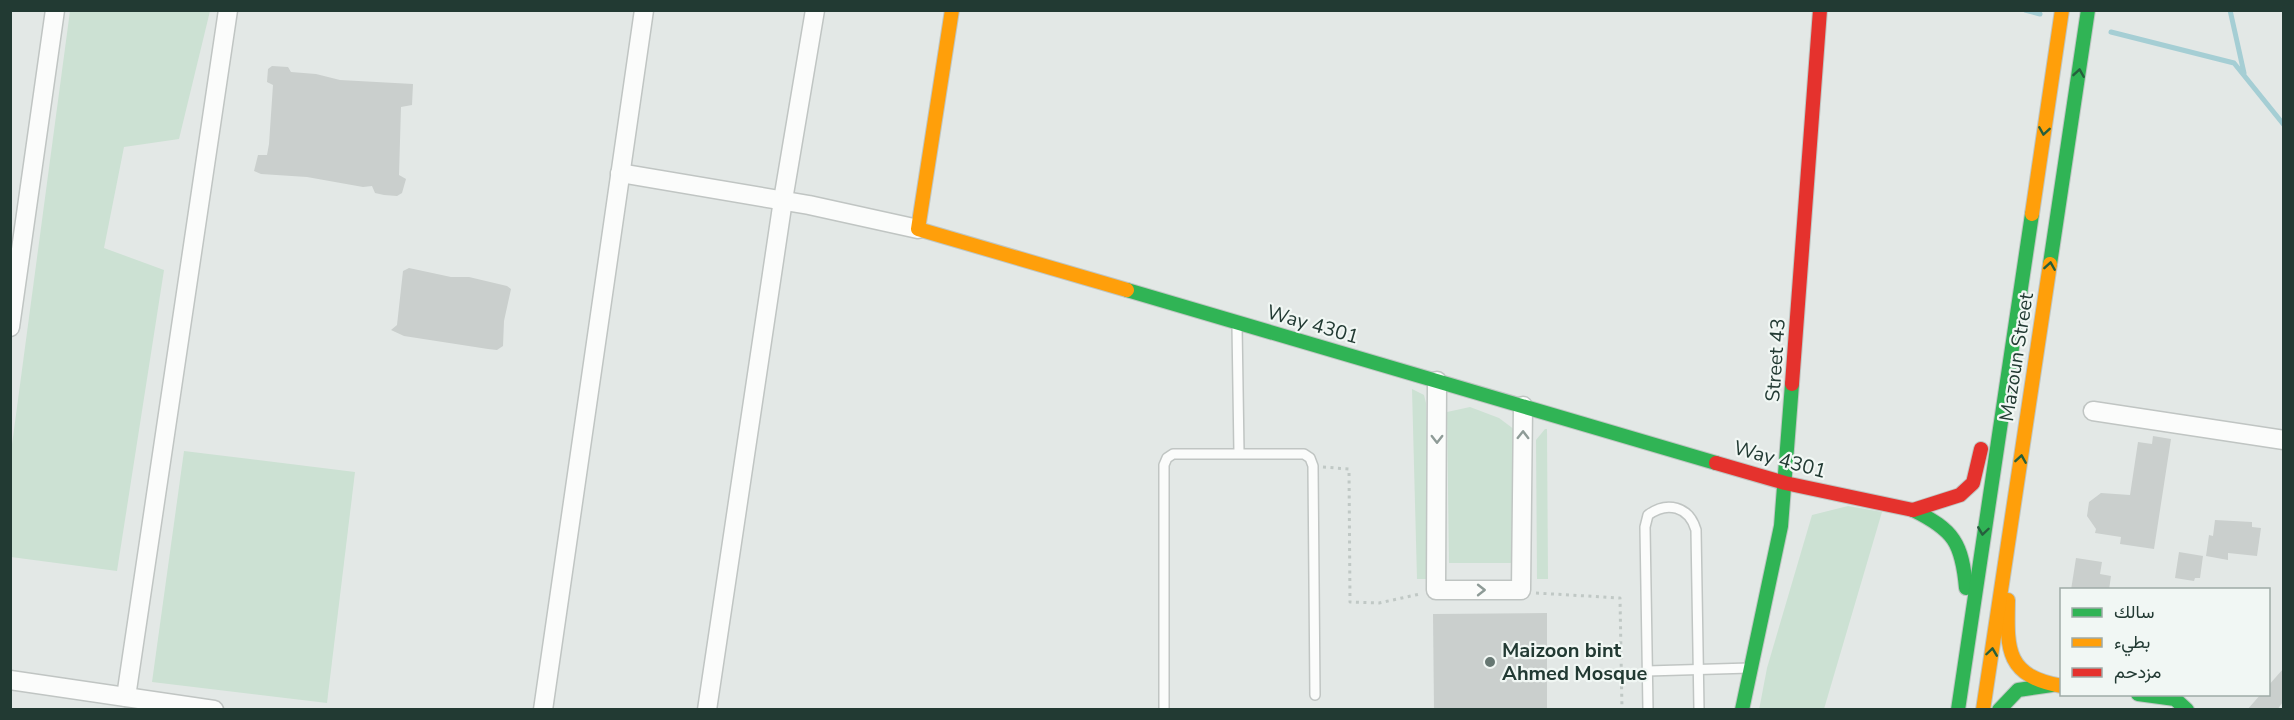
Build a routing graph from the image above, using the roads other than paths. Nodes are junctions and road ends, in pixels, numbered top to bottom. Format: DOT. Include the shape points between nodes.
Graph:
graph roads {
  1 [pos="55,10"];
  2 [pos="228,10"];
  3 [pos="644,10"];
  4 [pos="815,10"];
  5 [pos="952,10"];
  6 [pos="1820,10"];
  7 [pos="2062,10"];
  8 [pos="2088,10"];
  9 [pos="620,173"];
  10 [pos="783,200"];
  11 [pos="918,229"];
  12 [pos="2017,305"];
  13 [pos="1237,322"];
  14 [pos="10,327"];
  15 [pos="1437,381"];
  16 [pos="1523,406"];
  17 [pos="2093,411"];
  18 [pos="2283,440"];
  19 [pos="1239,453"];
  20 [pos="1785,483"];
  21 [pos="1913,510"];
  22 [pos="2007,550"];
  23 [pos="1969,635"];
  24 [pos="1751,668"];
  25 [pos="1698,670"];
  26 [pos="1647,671"];
  27 [pos="10,680"];
  28 [pos="2057,685"];
  29 [pos="1315,695"];
  30 [pos="2153,696"];
  31 [pos="126,697"];
  32 [pos="214,710"];
  33 [pos="543,710"];
  34 [pos="707,710"];
  35 [pos="1164,710"];
  36 [pos="1648,710"];
  37 [pos="1699,710"];
  38 [pos="1742,710"];
  39 [pos="1958,710"];
  40 [pos="1983,710"];
  41 [pos="2000,710"];
  42 [pos="2187,710"];
  1 -- 14 [label="street"];
  2 -- 31 [label="street"];
  3 -- 9 [label="street"];
  4 -- 10 [label="street"];
  5 -- 11 [label="street"];
  6 -- 20 [label="street, Street 43"];
  7 -- 12 [label="street, Mazoun Street, one-way"];
  22 -- 8 [label="street, Mazoun Street, one-way"];
  9 -- 10 [label="street"];
  9 -- 33 [label="street"];
  10 -- 11 [label="street"];
  10 -- 34 [label="street"];
  11 -- 13 [label="street, Way 4301"];
  12 -- 21 [label="street" via="1973,483 1960,495"];
  12 -- 23 [label="street, Mazoun Street, one-way"];
  13 -- 15 [label="street, Way 4301"];
  13 -- 19 [label="lane"];
  15 -- 16 [label="street, Way 4301"];
  15 -- 16 [label="street, one-way" via="1436,590 1521,590"];
  16 -- 20 [label="street, Way 4301"];
  17 -- 18 [label="street"];
  19 -- 29 [label="lane" via="1304,454 1313,466"];
  19 -- 35 [label="lane" via="1173,454 1164,465"];
  20 -- 21 [label="street, Way 4301"];
  20 -- 24 [label="street, Street 43" via="1781,526"];
  21 -- 23 [label="street, Way 4301" via="1940,522 1954,534 1963,553"];
  22 -- 28 [label="street" via="2009,651 2021,670"];
  40 -- 22 [label="street, Mazoun Street, one-way"];
  23 -- 39 [label="street, Mazoun Street"];
  24 -- 25 [label="lane"];
  24 -- 38 [label="street, Street 43"];
  25 -- 26 [label="lane"];
  25 -- 26 [label="lane" via="1696,530 1692,517 1668,506 1648,515 1645,527"];
  25 -- 37 [label="lane"];
  26 -- 36 [label="lane"];
  27 -- 31 [label="street"];
  28 -- 41 [label="street" via="2018,690"];
  30 -- 42 [label="street" via="2175,699"];
  31 -- 32 [label="street"];
}
